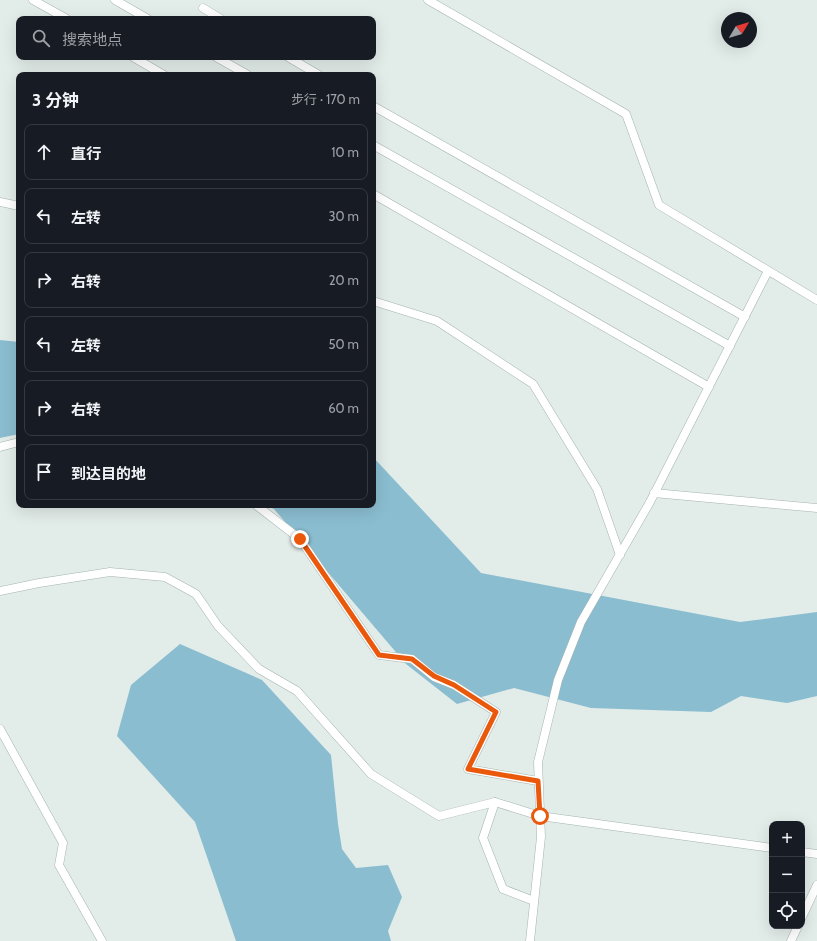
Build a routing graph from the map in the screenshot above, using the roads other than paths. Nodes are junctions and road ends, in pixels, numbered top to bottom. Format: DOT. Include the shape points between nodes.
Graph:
graph roads {
  1 [pos="33,0"];
  2 [pos="115,0"];
  3 [pos="428,0"];
  4 [pos="203,8"];
  5 [pos="61,16"];
  6 [pos="143,16"];
  7 [pos="216,16"];
  8 [pos="138,60"];
  9 [pos="221,60"];
  10 [pos="293,60"];
  11 [pos="159,72"];
  12 [pos="243,72"];
  13 [pos="314,72"];
  14 [pos="376,108"];
  15 [pos="376,147"];
  16 [pos="376,196"];
  17 [pos="0,202"];
  18 [pos="16,205"];
  19 [pos="768,271"];
  20 [pos="817,300"];
  21 [pos="376,302"];
  22 [pos="744,317"];
  23 [pos="730,346"];
  24 [pos="709,386"];
  25 [pos="16,443"];
  26 [pos="0,447"];
  27 [pos="654,494"];
  28 [pos="260,508"];
  29 [pos="817,508"];
  30 [pos="620,554"];
  31 [pos="0,591"];
  32 [pos="0,729"];
  33 [pos="538,781"];
  34 [pos="495,802"];
  35 [pos="540,816"];
  36 [pos="769,848"];
  37 [pos="805,852"];
  38 [pos="817,854"];
  39 [pos="817,885"];
  40 [pos="534,901"];
  41 [pos="805,911"];
  42 [pos="797,929"];
  43 [pos="102,941"];
  44 [pos="530,941"];
  45 [pos="791,941"];
  1 -- 5 [label="lane"];
  2 -- 6 [label="lane"];
  3 -- 19 [label="lane" via="626,114 659,205"];
  4 -- 7 [label="lane"];
  8 -- 11 [label="lane"];
  9 -- 12 [label="lane"];
  10 -- 13 [label="lane"];
  14 -- 22 [label="lane"];
  15 -- 23 [label="lane"];
  16 -- 24 [label="lane"];
  17 -- 18 [label="lane"];
  19 -- 20 [label="lane"];
  19 -- 22 [label="lane"];
  21 -- 30 [label="lane" via="437,321 533,384 597,489"];
  22 -- 23 [label="lane"];
  23 -- 24 [label="lane"];
  24 -- 27 [label="lane"];
  25 -- 26 [label="lane"];
  27 -- 29 [label="lane"];
  27 -- 30 [label="lane"];
  28 -- 33 [label="lane" via="300,539 379,655 412,659 434,676 454,685 496,712 468,769"];
  30 -- 33 [label="lane" via="581,622 558,680 538,762"];
  31 -- 34 [label="lane" via="39,582 110,572 165,577 196,594 218,626 259,669 297,691 370,774 439,816"];
  32 -- 43 [label="lane" via="63,842 59,865"];
  33 -- 35 [label="lane"];
  34 -- 35 [label="lane"];
  34 -- 40 [label="lane" via="483,838 502,889"];
  35 -- 36 [label="lane"];
  35 -- 40 [label="lane" via="541,837"];
  37 -- 38 [label="lane"];
  39 -- 41 [label="lane"];
  40 -- 44 [label="lane"];
  42 -- 45 [label="lane"];
}
